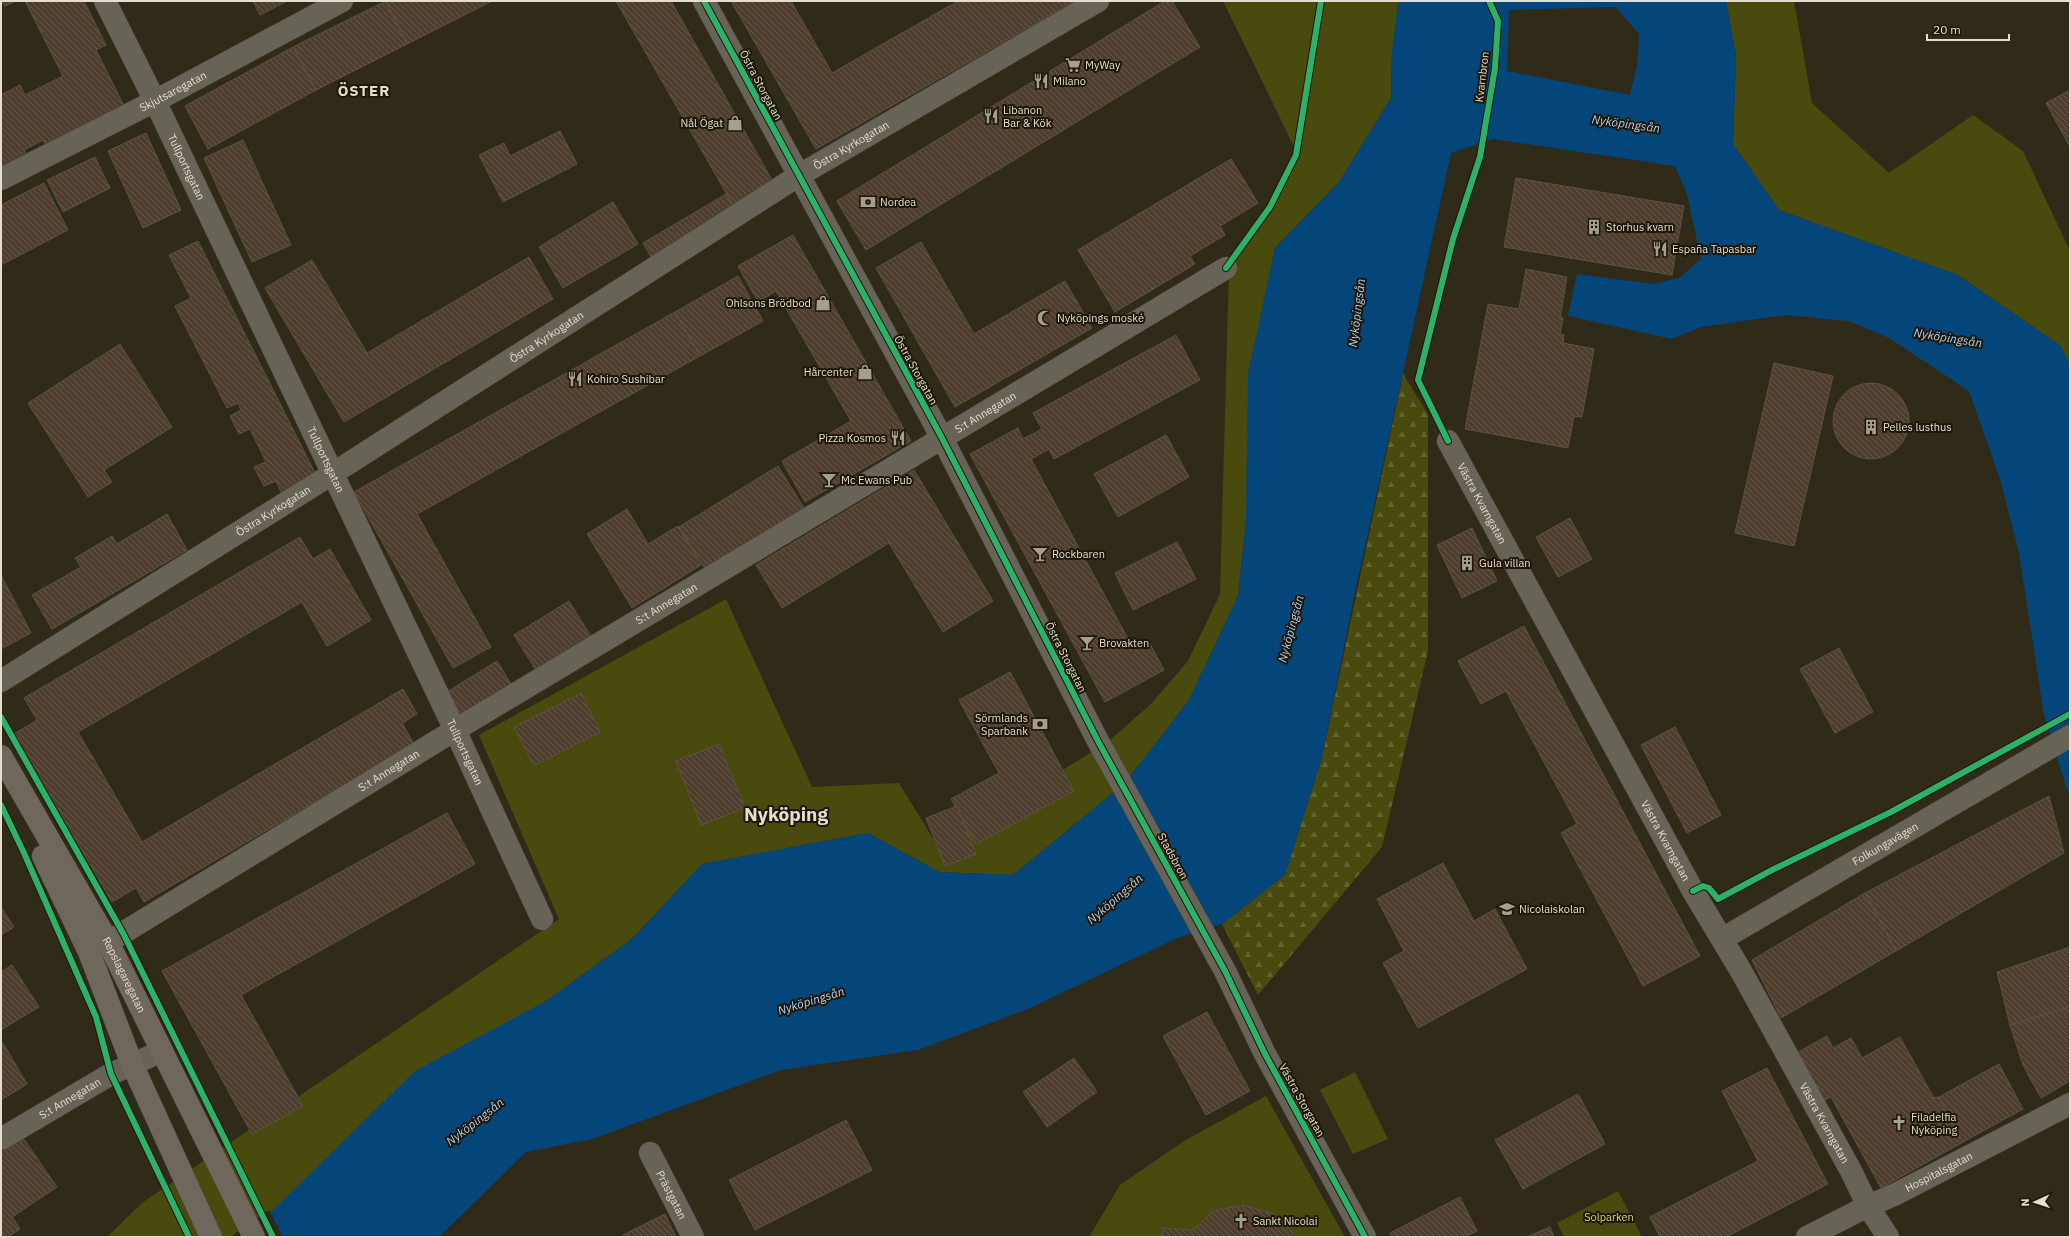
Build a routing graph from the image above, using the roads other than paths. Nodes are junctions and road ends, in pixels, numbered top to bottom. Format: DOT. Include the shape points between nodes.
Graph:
graph roads {
  1 [pos="106,1"];
  2 [pos="342,1"];
  3 [pos="704,1"];
  4 [pos="1098,1"];
  5 [pos="155,101"];
  6 [pos="798,176"];
  7 [pos="1,179"];
  8 [pos="1226,268"];
  9 [pos="942,438"];
  10 [pos="1448,441"];
  11 [pos="332,474"];
  12 [pos="1,681"];
  13 [pos="454,730"];
  14 [pos="2070,736"];
  15 [pos="1103,751"];
  16 [pos="1,756"];
  17 [pos="1,767"];
  18 [pos="542,920"];
  19 [pos="1722,939"];
  20 [pos="108,942"];
  21 [pos="1224,971"];
  22 [pos="162,1051"];
  23 [pos="132,1064"];
  24 [pos="2070,1104"];
  25 [pos="1,1139"];
  26 [pos="650,1154"];
  27 [pos="1868,1206"];
  28 [pos="207,1228"];
  29 [pos="254,1237"];
  30 [pos="693,1237"];
  31 [pos="1365,1237"];
  32 [pos="1807,1237"];
  33 [pos="1888,1237"];
  1 -- 5 [label="street, Tullportsgatan"];
  2 -- 5 [label="street, Skjutsaregatan"];
  3 -- 6 [label="street, Östra Storgatan"];
  4 -- 6 [label="street, Östra Kyrkogatan"];
  5 -- 7 [label="street, Skjutsaregatan"];
  5 -- 11 [label="street, Tullportsgatan"];
  6 -- 9 [label="street, Östra Storgatan"];
  6 -- 11 [label="street, Östra Kyrkogatan"];
  8 -- 9 [label="street, S:t Annegatan"];
  9 -- 13 [label="street, S:t Annegatan"];
  9 -- 15 [label="street, Östra Storgatan"];
  10 -- 19 [label="street, Västra Kvarngatan" via="1693,891"];
  11 -- 12 [label="street, Östra Kyrkogatan"];
  11 -- 13 [label="street, Tullportsgatan"];
  13 -- 18 [label="street, Tullportsgatan"];
  13 -- 20 [label="street, S:t Annegatan"];
  14 -- 19 [label="street, Folkungavägen"];
  15 -- 21 [label="street, Stadsbron"];
  16 -- 20 [label="main road, Repslagaregatan"];
  17 -- 23 [label="main road, Repslagaregatan" via="89,952"];
  19 -- 27 [label="street, Västra Kvarngatan"];
  20 -- 22 [label="main road, Repslagaregatan"];
  21 -- 31 [label="street, Västra Storgatan"];
  22 -- 23 [label="street, S:t Annegatan"];
  22 -- 29 [label="main road, Repslagaregatan"];
  23 -- 25 [label="street, S:t Annegatan" via="110,1074"];
  23 -- 28 [label="main road, Repslagaregatan"];
  24 -- 27 [label="street, Hospitalsgatan"];
  26 -- 30 [label="street, Prästgatan"];
  27 -- 32 [label="street, Hospitalsgatan"];
  27 -- 33 [label="street, Västra Kvarngatan"];
}
